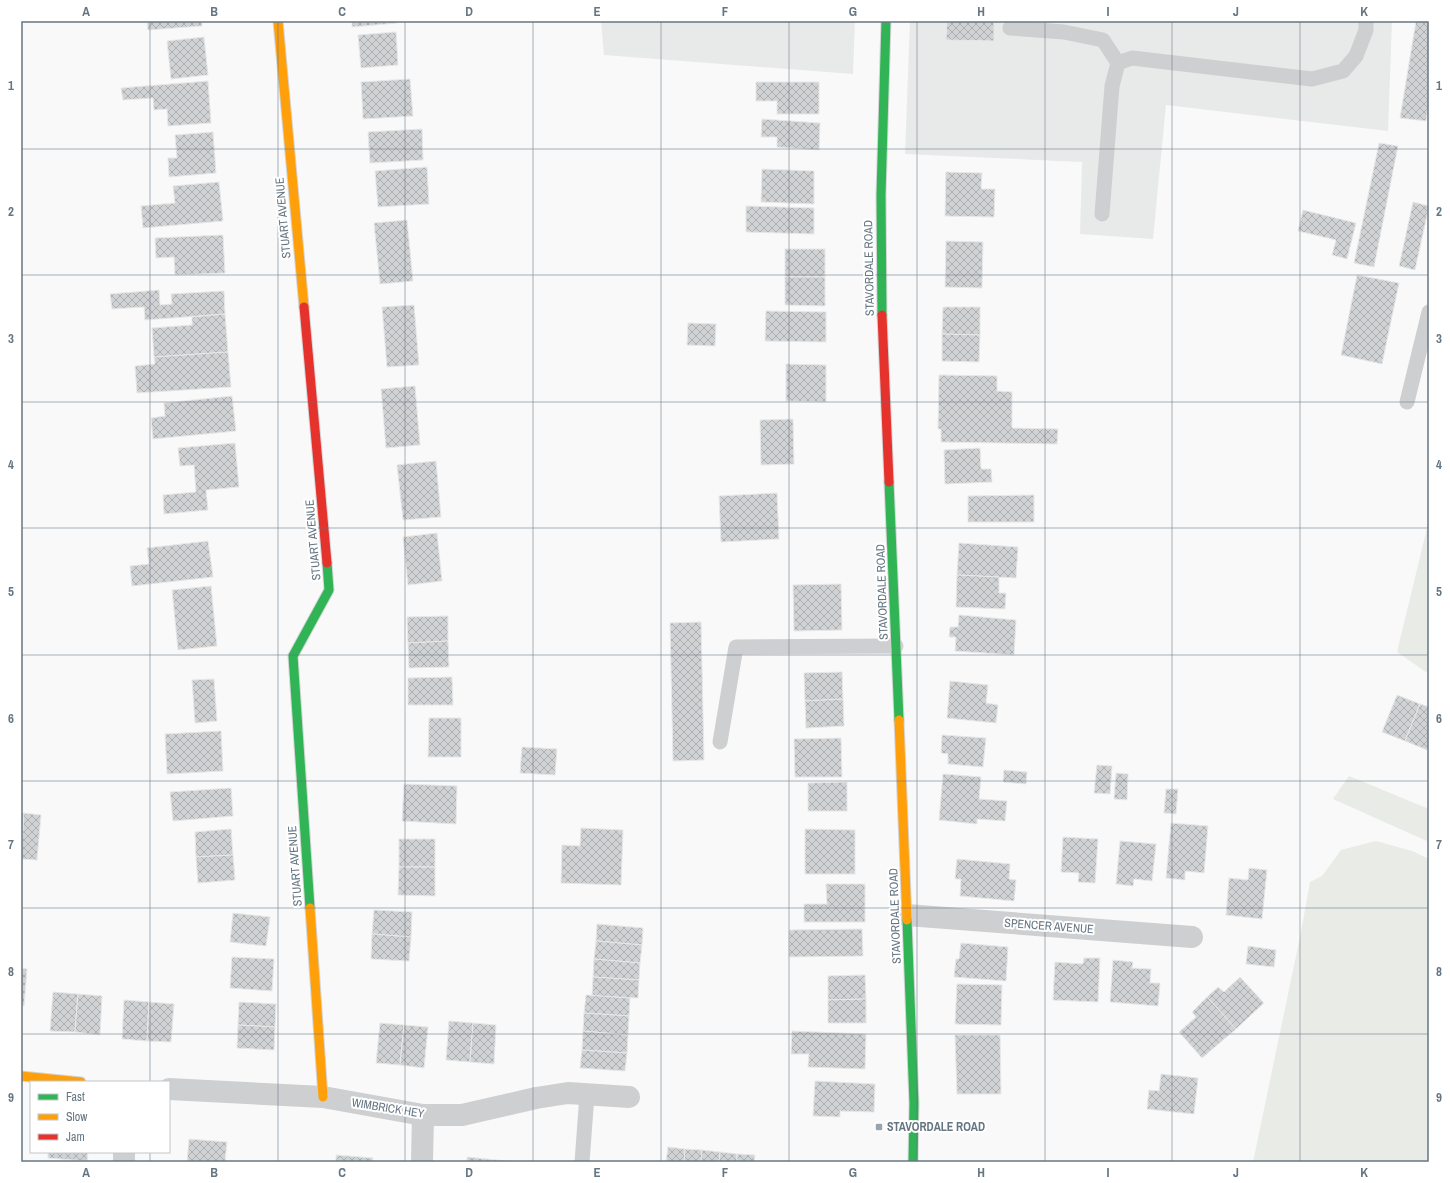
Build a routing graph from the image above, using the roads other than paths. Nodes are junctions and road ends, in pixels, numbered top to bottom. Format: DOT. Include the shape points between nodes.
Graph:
graph roads {
  1 [pos="278,21"];
  2 [pos="886,21"];
  3 [pos="1366,21"];
  4 [pos="1010,28"];
  5 [pos="1118,63"];
  6 [pos="1102,214"];
  7 [pos="1429,312"];
  8 [pos="1407,402"];
  9 [pos="896,646"];
  10 [pos="720,742"];
  11 [pos="907,915"];
  12 [pos="1192,937"];
  13 [pos="21,1076"];
  14 [pos="71,1081"];
  15 [pos="170,1089"];
  16 [pos="587,1094"];
  17 [pos="323,1097"];
  18 [pos="630,1097"];
  19 [pos="423,1115"];
  20 [pos="422,1162"];
  21 [pos="582,1162"];
  22 [pos="913,1162"];
  1 -- 17 [label="street, STUART AVENUE" via="329,590 293,656"];
  2 -- 9 [label="street, STAVORDALE ROAD" via="881,195 882,322"];
  3 -- 5 [label="lane" via="1366,30 1356,56 1343,71 1312,79 1132,58"];
  4 -- 5 [label="lane" via="1064,32 1103,40"];
  5 -- 6 [label="lane" via="1112,86"];
  7 -- 8 [label="lane"];
  9 -- 10 [label="lane" via="736,647"];
  9 -- 11 [label="street, STAVORDALE ROAD"];
  11 -- 12 [label="street, SPENCER AVENUE"];
  11 -- 22 [label="street, STAVORDALE ROAD" via="914,1095"];
  13 -- 14 [label="street"];
  15 -- 17 [label="street, WIMBRICK HEY"];
  16 -- 18 [label="street, WIMBRICK HEY"];
  16 -- 19 [label="street, WIMBRICK HEY" via="568,1093 536,1098 462,1115"];
  16 -- 21 [label="lane"];
  17 -- 19 [label="street, WIMBRICK HEY"];
  19 -- 20 [label="street"];
}
